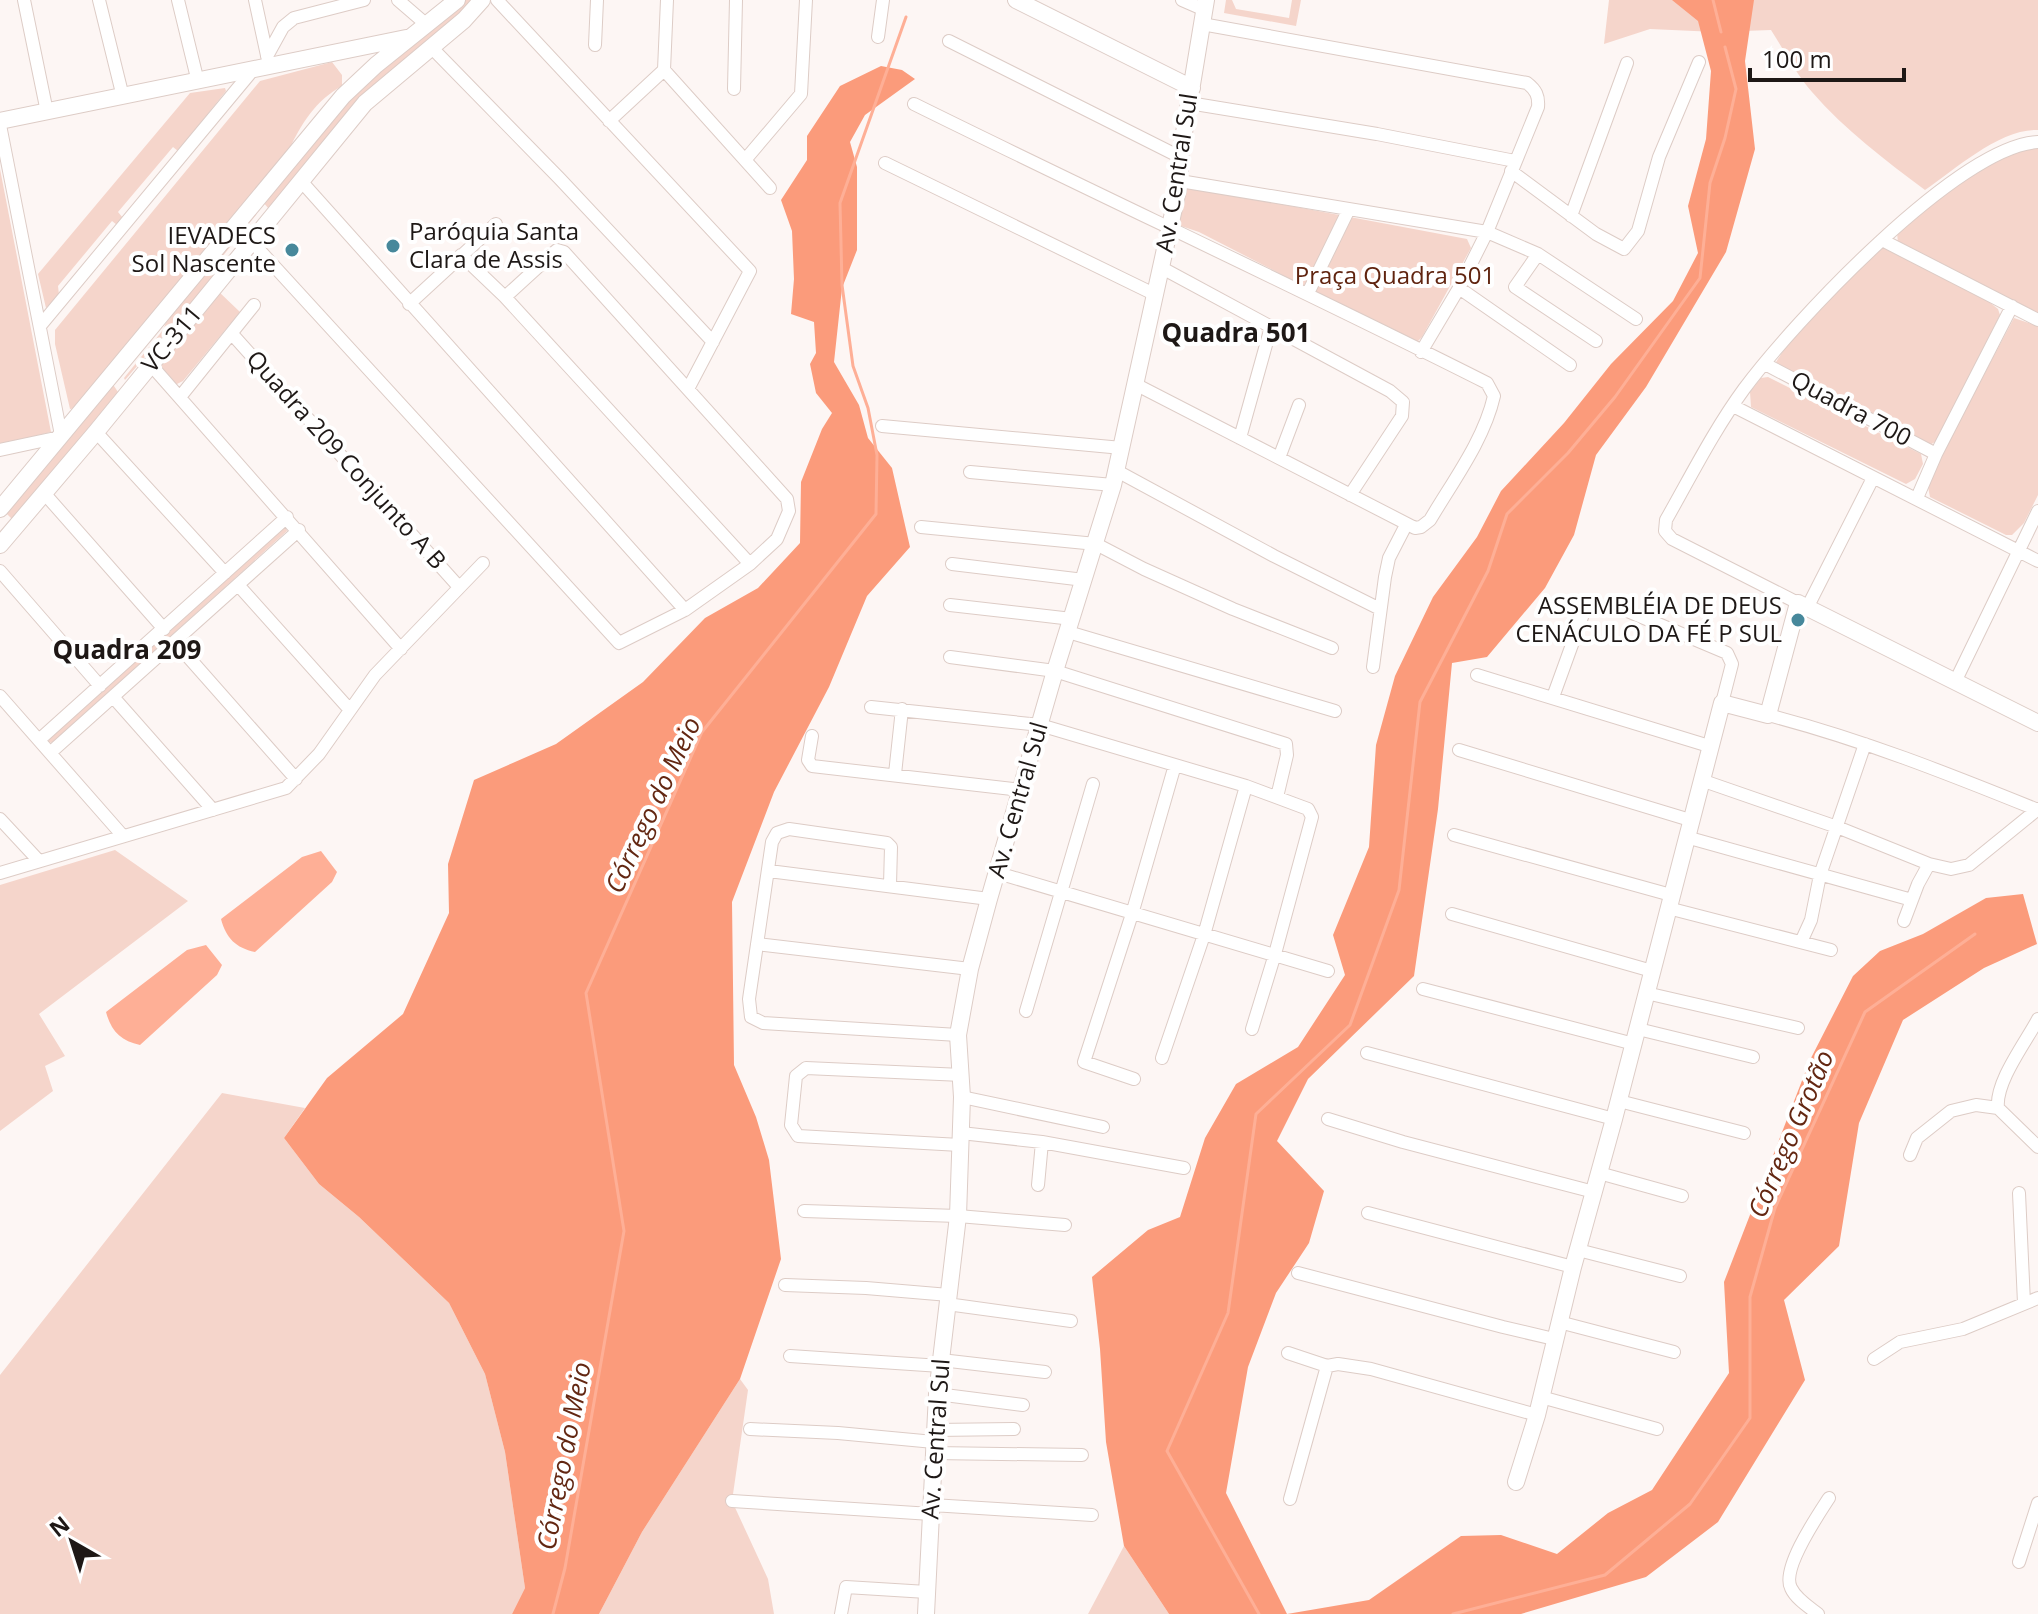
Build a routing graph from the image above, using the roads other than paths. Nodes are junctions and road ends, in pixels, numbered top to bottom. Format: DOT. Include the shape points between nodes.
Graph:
graph roads {
  1 [pos="24,0"];
  2 [pos="99,0"];
  3 [pos="178,0"];
  4 [pos="255,0"];
  5 [pos="364,0"];
  6 [pos="398,0"];
  7 [pos="457,0"];
  8 [pos="482,0"];
  9 [pos="497,0"];
  10 [pos="597,0"];
  11 [pos="667,0"];
  12 [pos="736,0"];
  13 [pos="806,0"];
  14 [pos="883,0"];
  15 [pos="1016,0"];
  16 [pos="1182,0"];
  17 [pos="1204,12"];
  18 [pos="427,25"];
  19 [pos="411,37"];
  20 [pos="878,37"];
  21 [pos="949,41"];
  22 [pos="595,45"];
  23 [pos="431,47"];
  24 [pos="332,55"];
  25 [pos="268,62"];
  26 [pos="1699,62"];
  27 [pos="1627,63"];
  28 [pos="664,70"];
  29 [pos="252,71"];
  30 [pos="198,82"];
  31 [pos="734,89"];
  32 [pos="343,96"];
  33 [pos="1190,96"];
  34 [pos="123,97"];
  35 [pos="914,104"];
  36 [pos="47,112"];
  37 [pos="609,121"];
  38 [pos="0,123"];
  39 [pos="2038,142"];
  40 [pos="1180,157"];
  41 [pos="745,160"];
  42 [pos="885,163"];
  43 [pos="1513,166"];
  44 [pos="301,181"];
  45 [pos="1180,181"];
  46 [pos="770,188"];
  47 [pos="248,209"];
  48 [pos="1349,209"];
  49 [pos="1571,216"];
  50 [pos="496,224"];
  51 [pos="1169,226"];
  52 [pos="1487,232"];
  53 [pos="1882,240"];
  54 [pos="252,242"];
  55 [pos="1538,254"];
  56 [pos="461,255"];
  57 [pos="1162,268"];
  58 [pos="219,281"];
  59 [pos="1459,288"];
  60 [pos="1308,293"];
  61 [pos="1156,295"];
  62 [pos="505,297"];
  63 [pos="409,304"];
  64 [pos="254,305"];
  65 [pos="2012,306"];
  66 [pos="1636,319"];
  67 [pos="2038,320"];
  68 [pos="156,321"];
  69 [pos="40,326"];
  70 [pos="1271,327"];
  71 [pos="232,334"];
  72 [pos="1596,341"];
  73 [pos="713,342"];
  74 [pos="1421,352"];
  75 [pos="1765,364"];
  76 [pos="151,365"];
  77 [pos="1570,365"];
  78 [pos="135,383"];
  79 [pos="1135,384"];
  80 [pos="688,389"];
  81 [pos="180,397"];
  82 [pos="1299,405"];
  83 [pos="1733,406"];
  84 [pos="882,426"];
  85 [pos="96,432"];
  86 [pos="61,436"];
  87 [pos="1240,438"];
  88 [pos="27,445"];
  89 [pos="1122,448"];
  90 [pos="0,450"];
  91 [pos="1936,454"];
  92 [pos="1279,458"];
  93 [pos="41,460"];
  94 [pos="970,472"];
  95 [pos="1115,478"];
  96 [pos="1873,478"];
  97 [pos="44,493"];
  98 [pos="1350,495"];
  99 [pos="1917,498"];
  100 [pos="2,508"];
  101 [pos="2038,511"];
  102 [pos="287,517"];
  103 [pos="1406,525"];
  104 [pos="921,527"];
  105 [pos="299,530"];
  106 [pos="0,544"];
  107 [pos="1096,544"];
  108 [pos="2019,550"];
  109 [pos="2038,561"];
  110 [pos="483,563"];
  111 [pos="750,564"];
  112 [pos="952,564"];
  113 [pos="0,571"];
  114 [pos="225,573"];
  115 [pos="1084,580"];
  116 [pos="239,586"];
  117 [pos="459,587"];
  118 [pos="950,605"];
  119 [pos="1586,606"];
  120 [pos="1802,606"];
  121 [pos="1380,609"];
  122 [pos="685,610"];
  123 [pos="1625,610"];
  124 [pos="1070,625"];
  125 [pos="164,629"];
  126 [pos="175,642"];
  127 [pos="1332,648"];
  128 [pos="401,649"];
  129 [pos="950,657"];
  130 [pos="1373,667"];
  131 [pos="1055,671"];
  132 [pos="1477,675"];
  133 [pos="1955,682"];
  134 [pos="100,686"];
  135 [pos="0,696"];
  136 [pos="1553,697"];
  137 [pos="114,698"];
  138 [pos="1722,703"];
  139 [pos="871,707"];
  140 [pos="902,709"];
  141 [pos="350,710"];
  142 [pos="1335,711"];
  143 [pos="1768,715"];
  144 [pos="2038,723"];
  145 [pos="1040,725"];
  146 [pos="812,736"];
  147 [pos="39,740"];
  148 [pos="1865,744"];
  149 [pos="1709,746"];
  150 [pos="1459,750"];
  151 [pos="50,753"];
  152 [pos="1175,765"];
  153 [pos="895,774"];
  154 [pos="296,779"];
  155 [pos="1701,780"];
  156 [pos="1093,784"];
  157 [pos="1246,786"];
  158 [pos="1021,790"];
  159 [pos="1277,797"];
  160 [pos="213,810"];
  161 [pos="2038,810"];
  162 [pos="0,819"];
  163 [pos="1837,827"];
  164 [pos="1688,828"];
  165 [pos="1454,835"];
  166 [pos="123,836"];
  167 [pos="39,861"];
  168 [pos="1929,864"];
  169 [pos="769,871"];
  170 [pos="0,873"];
  171 [pos="998,873"];
  172 [pos="1820,875"];
  173 [pos="890,885"];
  174 [pos="1060,892"];
  175 [pos="989,899"];
  176 [pos="1912,900"];
  177 [pos="1669,902"];
  178 [pos="1132,914"];
  179 [pos="1452,914"];
  180 [pos="1904,921"];
  181 [pos="1204,935"];
  182 [pos="1801,942"];
  183 [pos="757,944"];
  184 [pos="1831,950"];
  185 [pos="1275,954"];
  186 [pos="970,969"];
  187 [pos="1328,971"];
  188 [pos="1652,971"];
  189 [pos="1423,989"];
  190 [pos="1646,993"];
  191 [pos="1026,1011"];
  192 [pos="2038,1019"];
  193 [pos="1798,1028"];
  194 [pos="1252,1029"];
  195 [pos="958,1035"];
  196 [pos="1636,1037"];
  197 [pos="1367,1053"];
  198 [pos="1753,1057"];
  199 [pos="1162,1058"];
  200 [pos="962,1075"];
  201 [pos="1134,1079"];
  202 [pos="962,1097"];
  203 [pos="1619,1101"];
  204 [pos="1998,1108"];
  205 [pos="1328,1119"];
  206 [pos="1614,1119"];
  207 [pos="1103,1127"];
  208 [pos="1744,1133"];
  209 [pos="960,1139"];
  210 [pos="1042,1142"];
  211 [pos="2038,1147"];
  212 [pos="1910,1155"];
  213 [pos="1184,1168"];
  214 [pos="1599,1173"];
  215 [pos="1038,1185"];
  216 [pos="1594,1192"];
  217 [pos="2019,1193"];
  218 [pos="1682,1196"];
  219 [pos="804,1211"];
  220 [pos="1368,1213"];
  221 [pos="958,1216"];
  222 [pos="1065,1225"];
  223 [pos="1578,1250"];
  224 [pos="1573,1267"];
  225 [pos="1298,1273"];
  226 [pos="1680,1276"];
  227 [pos="785,1285"];
  228 [pos="2038,1298"];
  229 [pos="948,1300"];
  230 [pos="2024,1303"];
  231 [pos="1071,1321"];
  232 [pos="1556,1330"];
  233 [pos="1674,1352"];
  234 [pos="1288,1353"];
  235 [pos="790,1356"];
  236 [pos="1874,1359"];
  237 [pos="941,1363"];
  238 [pos="1327,1366"];
  239 [pos="1045,1372"];
  240 [pos="937,1394"];
  241 [pos="1541,1397"];
  242 [pos="1023,1405"];
  243 [pos="1537,1415"];
  244 [pos="750,1429"];
  245 [pos="1014,1429"];
  246 [pos="1657,1429"];
  247 [pos="934,1441"];
  248 [pos="1082,1455"];
  249 [pos="1516,1482"];
  250 [pos="1829,1498"];
  251 [pos="1290,1499"];
  252 [pos="732,1501"];
  253 [pos="2038,1503"];
  254 [pos="931,1509"];
  255 [pos="1092,1515"];
  256 [pos="2019,1562"];
  257 [pos="927,1592"];
  258 [pos="841,1614"];
  259 [pos="926,1614"];
  260 [pos="1818,1614"];
  1 -- 36 [label="street"];
  2 -- 34 [label="street"];
  3 -- 30 [label="street"];
  4 -- 25 [label="street"];
  5 -- 25 [label="street" via="294,18 283,27"];
  6 -- 18 [label="street"];
  7 -- 18 [label="street, VC-311"];
  8 -- 23 [label="street, VC-311"];
  9 -- 37 [label="street"];
  10 -- 22 [label="street"];
  11 -- 28 [label="street"];
  12 -- 31 [label="street"];
  13 -- 41 [label="street" via="801,94"];
  14 -- 20 [label="street"];
  15 -- 33 [label="street"];
  16 -- 17 [label="street"];
  17 -- 33 [label="street, Av. Central Sul"];
  17 -- 43 [label="street" via="1527,83 1537,93 1538,107"];
  18 -- 19 [label="street, VC-311"];
  19 -- 24 [label="street"];
  19 -- 32 [label="street, VC-311"];
  21 -- 40 [label="street"];
  23 -- 44 [label="street, VC-311" via="365,103"];
  23 -- 73 [label="street"];
  24 -- 25 [label="street"];
  24 -- 32 [label="street" via="349,70"];
  25 -- 29 [label="street"];
  26 -- 49 [label="street" via="1659,157 1638,231 1624,249"];
  27 -- 49 [label="street"];
  28 -- 37 [label="street"];
  28 -- 41 [label="street"];
  29 -- 30 [label="street"];
  29 -- 69 [label="street"];
  30 -- 34 [label="street"];
  32 -- 47 [label="street, VC-311"];
  33 -- 40 [label="street, Av. Central Sul"];
  33 -- 43 [label="street"];
  34 -- 36 [label="street"];
  35 -- 51 [label="street"];
  36 -- 38 [label="street"];
  37 -- 73 [label="street" via="750,271"];
  38 -- 69 [label="street"];
  39 -- 53 [label="street, Quadra 700" via="2026,142 1973,169"];
  40 -- 45 [label="street, Av. Central Sul"];
  41 -- 46 [label="street"];
  42 -- 61 [label="street"];
  43 -- 49 [label="street"];
  43 -- 52 [label="street"];
  44 -- 54 [label="street, VC-311"];
  44 -- 63 [label="street"];
  45 -- 48 [label="street"];
  45 -- 51 [label="street, Av. Central Sul"];
  47 -- 58 [label="street" via="256,208 258,218 222,263"];
  47 -- 68 [label="street, VC-311"];
  48 -- 52 [label="street"];
  48 -- 60 [label="street"];
  50 -- 56 [label="street"];
  51 -- 57 [label="street, Av. Central Sul"];
  51 -- 60 [label="street"];
  52 -- 55 [label="street"];
  52 -- 59 [label="street"];
  53 -- 65 [label="street"];
  53 -- 75 [label="street, Quadra 700"];
  54 -- 58 [label="street, VC-311"];
  54 -- 122 [label="street" via="619,643"];
  55 -- 66 [label="street"];
  55 -- 72 [label="street" via="1515,287"];
  56 -- 62 [label="street"];
  56 -- 63 [label="street"];
  57 -- 61 [label="street, Av. Central Sul"];
  57 -- 70 [label="street"];
  58 -- 76 [label="street, VC-311"];
  59 -- 74 [label="street"];
  59 -- 77 [label="street"];
  60 -- 74 [label="street"];
  61 -- 79 [label="street, Av. Central Sul"];
  62 -- 80 [label="street" via="557,250 564,252"];
  62 -- 111 [label="street"];
  63 -- 122 [label="street"];
  64 -- 71 [label="street"];
  65 -- 67 [label="street"];
  65 -- 91 [label="street, Quadra 700"];
  68 -- 78 [label="street" via="119,371 121,385"];
  68 -- 86 [label="street, VC-311"];
  69 -- 86 [label="street"];
  70 -- 87 [label="street"];
  70 -- 98 [label="street" via="1403,402 1402,416"];
  71 -- 81 [label="street"];
  71 -- 117 [label="street, Quadra 209 Conjunto A B"];
  73 -- 80 [label="street"];
  74 -- 103 [label="street" via="1487,383 1494,396 1472,449 1430,520 1421,527"];
  75 -- 83 [label="street, Quadra 700"];
  75 -- 91 [label="street, Quadra 700"];
  76 -- 78 [label="street, VC-311"];
  76 -- 81 [label="street"];
  78 -- 85 [label="street, VC-311"];
  79 -- 87 [label="street"];
  79 -- 89 [label="street, Av. Central Sul"];
  80 -- 111 [label="street" via="787,499 789,511 777,539"];
  81 -- 102 [label="street"];
  82 -- 92 [label="street"];
  83 -- 96 [label="street"];
  83 -- 120 [label="street, Quadra 700" via="1666,520 1665,531"];
  84 -- 89 [label="street"];
  85 -- 97 [label="street, VC-311"];
  85 -- 114 [label="street"];
  86 -- 88 [label="street"];
  86 -- 93 [label="street, VC-311"];
  87 -- 92 [label="street"];
  88 -- 90 [label="street"];
  88 -- 93 [label="street" via="40,452"];
  89 -- 95 [label="street, Av. Central Sul"];
  91 -- 99 [label="street, Quadra 700"];
  92 -- 98 [label="street"];
  93 -- 100 [label="street, VC-311"];
  94 -- 95 [label="street"];
  95 -- 107 [label="street, Av. Central Sul"];
  95 -- 121 [label="street"];
  96 -- 99 [label="street"];
  96 -- 120 [label="street"];
  97 -- 106 [label="street, VC-311"];
  97 -- 125 [label="street"];
  98 -- 103 [label="street"];
  99 -- 108 [label="street"];
  100 -- 106 [label="street" via="9,526"];
  101 -- 108 [label="street"];
  102 -- 105 [label="street"];
  102 -- 114 [label="street"];
  103 -- 121 [label="street" via="1389,558"];
  104 -- 107 [label="street"];
  105 -- 116 [label="street"];
  105 -- 128 [label="street"];
  107 -- 115 [label="street, Av. Central Sul"];
  107 -- 127 [label="street" via="1233,609"];
  108 -- 109 [label="street"];
  108 -- 133 [label="street"];
  110 -- 117 [label="street"];
  111 -- 122 [label="street"];
  112 -- 115 [label="street"];
  113 -- 134 [label="street"];
  114 -- 125 [label="street"];
  115 -- 124 [label="street, Av. Central Sul"];
  116 -- 126 [label="street"];
  116 -- 141 [label="street"];
  117 -- 128 [label="street"];
  118 -- 124 [label="street"];
  119 -- 136 [label="street"];
  120 -- 133 [label="street"];
  120 -- 143 [label="street"];
  121 -- 130 [label="street"];
  123 -- 138 [label="street" via="1727,653 1732,664"];
  124 -- 131 [label="street, Av. Central Sul"];
  124 -- 142 [label="street"];
  125 -- 134 [label="street"];
  126 -- 137 [label="street"];
  126 -- 154 [label="street"];
  128 -- 141 [label="street"];
  129 -- 131 [label="street"];
  131 -- 145 [label="street, Av. Central Sul"];
  131 -- 159 [label="street" via="1286,744"];
  132 -- 136 [label="street"];
  133 -- 144 [label="street"];
  134 -- 147 [label="street"];
  135 -- 147 [label="street"];
  136 -- 149 [label="street"];
  137 -- 151 [label="street"];
  137 -- 160 [label="street"];
  138 -- 143 [label="street"];
  138 -- 149 [label="street"];
  139 -- 140 [label="street"];
  140 -- 145 [label="street"];
  140 -- 153 [label="street"];
  141 -- 154 [label="street"];
  143 -- 148 [label="street"];
  145 -- 152 [label="street"];
  145 -- 158 [label="street, Av. Central Sul"];
  146 -- 153 [label="street" via="812,766"];
  147 -- 151 [label="street"];
  148 -- 161 [label="street"];
  148 -- 163 [label="street"];
  149 -- 155 [label="street"];
  150 -- 164 [label="street"];
  151 -- 166 [label="street"];
  152 -- 157 [label="street"];
  152 -- 178 [label="street"];
  153 -- 158 [label="street"];
  154 -- 160 [label="street" via="274,792"];
  155 -- 163 [label="street"];
  155 -- 164 [label="street"];
  156 -- 174 [label="street"];
  157 -- 159 [label="street"];
  157 -- 181 [label="street"];
  158 -- 171 [label="street, Av. Central Sul"];
  159 -- 185 [label="street" via="1305,807 1312,817"];
  160 -- 166 [label="street"];
  161 -- 168 [label="street" via="1969,865 1951,869"];
  162 -- 167 [label="street"];
  163 -- 168 [label="street"];
  163 -- 172 [label="street"];
  164 -- 172 [label="street"];
  164 -- 177 [label="street"];
  165 -- 177 [label="street"];
  166 -- 167 [label="street"];
  167 -- 170 [label="street"];
  168 -- 176 [label="street"];
  169 -- 173 [label="street"];
  169 -- 173 [label="street" via="774,837 789,829 887,843"];
  169 -- 183 [label="street"];
  171 -- 174 [label="street"];
  171 -- 175 [label="street, Av. Central Sul"];
  172 -- 176 [label="street"];
  172 -- 182 [label="street"];
  173 -- 175 [label="street"];
  174 -- 178 [label="street"];
  174 -- 191 [label="street"];
  175 -- 186 [label="street, Av. Central Sul"];
  176 -- 180 [label="street"];
  177 -- 182 [label="street"];
  177 -- 188 [label="street"];
  178 -- 181 [label="street"];
  178 -- 201 [label="street" via="1084,1062"];
  179 -- 188 [label="street"];
  181 -- 185 [label="street"];
  181 -- 199 [label="street"];
  182 -- 184 [label="street"];
  183 -- 186 [label="street"];
  183 -- 195 [label="street" via="749,1012 756,1021"];
  185 -- 187 [label="street"];
  185 -- 194 [label="street"];
  186 -- 195 [label="street, Av. Central Sul"];
  188 -- 190 [label="street"];
  189 -- 196 [label="street"];
  190 -- 193 [label="street"];
  190 -- 196 [label="street"];
  192 -- 204 [label="street" via="2008,1073"];
  195 -- 200 [label="street, Av. Central Sul"];
  196 -- 198 [label="street"];
  196 -- 203 [label="street"];
  197 -- 206 [label="street"];
  200 -- 202 [label="street, Av. Central Sul"];
  200 -- 209 [label="street" via="806,1068 796,1076 791,1125 798,1136"];
  202 -- 207 [label="street"];
  202 -- 209 [label="street, Av. Central Sul"];
  203 -- 206 [label="street"];
  203 -- 208 [label="street"];
  204 -- 211 [label="street"];
  204 -- 212 [label="street" via="1976,1105 1951,1111 1917,1138"];
  205 -- 216 [label="street"];
  206 -- 214 [label="street"];
  209 -- 210 [label="street"];
  209 -- 221 [label="street, Av. Central Sul"];
  210 -- 213 [label="street"];
  210 -- 215 [label="street"];
  214 -- 216 [label="street"];
  214 -- 218 [label="street"];
  216 -- 223 [label="street"];
  217 -- 230 [label="street"];
  219 -- 221 [label="street"];
  220 -- 224 [label="street"];
  221 -- 222 [label="street"];
  221 -- 229 [label="street, Av. Central Sul"];
  223 -- 224 [label="street"];
  223 -- 226 [label="street"];
  224 -- 232 [label="street"];
  225 -- 232 [label="street" via="1503,1327"];
  227 -- 229 [label="street" via="877,1288"];
  228 -- 230 [label="street"];
  229 -- 231 [label="street"];
  229 -- 237 [label="street, Av. Central Sul"];
  230 -- 236 [label="street" via="1963,1329 1900,1342"];
  232 -- 233 [label="street"];
  232 -- 241 [label="street"];
  234 -- 238 [label="street"];
  235 -- 237 [label="street"];
  237 -- 239 [label="street"];
  237 -- 240 [label="street, Av. Central Sul"];
  238 -- 243 [label="street" via="1371,1369"];
  238 -- 251 [label="street"];
  240 -- 242 [label="street"];
  240 -- 247 [label="street, Av. Central Sul"];
  241 -- 243 [label="street"];
  241 -- 246 [label="street"];
  243 -- 249 [label="street"];
  244 -- 247 [label="street"];
  245 -- 247 [label="street"];
  247 -- 248 [label="street"];
  247 -- 254 [label="street, Av. Central Sul"];
  250 -- 260 [label="street" via="1788,1578 1796,1595"];
  252 -- 254 [label="street"];
  253 -- 256 [label="street"];
  254 -- 255 [label="street"];
  254 -- 257 [label="street, Av. Central Sul"];
  257 -- 258 [label="street" via="846,1587"];
  257 -- 259 [label="street, Av. Central Sul"];
}
